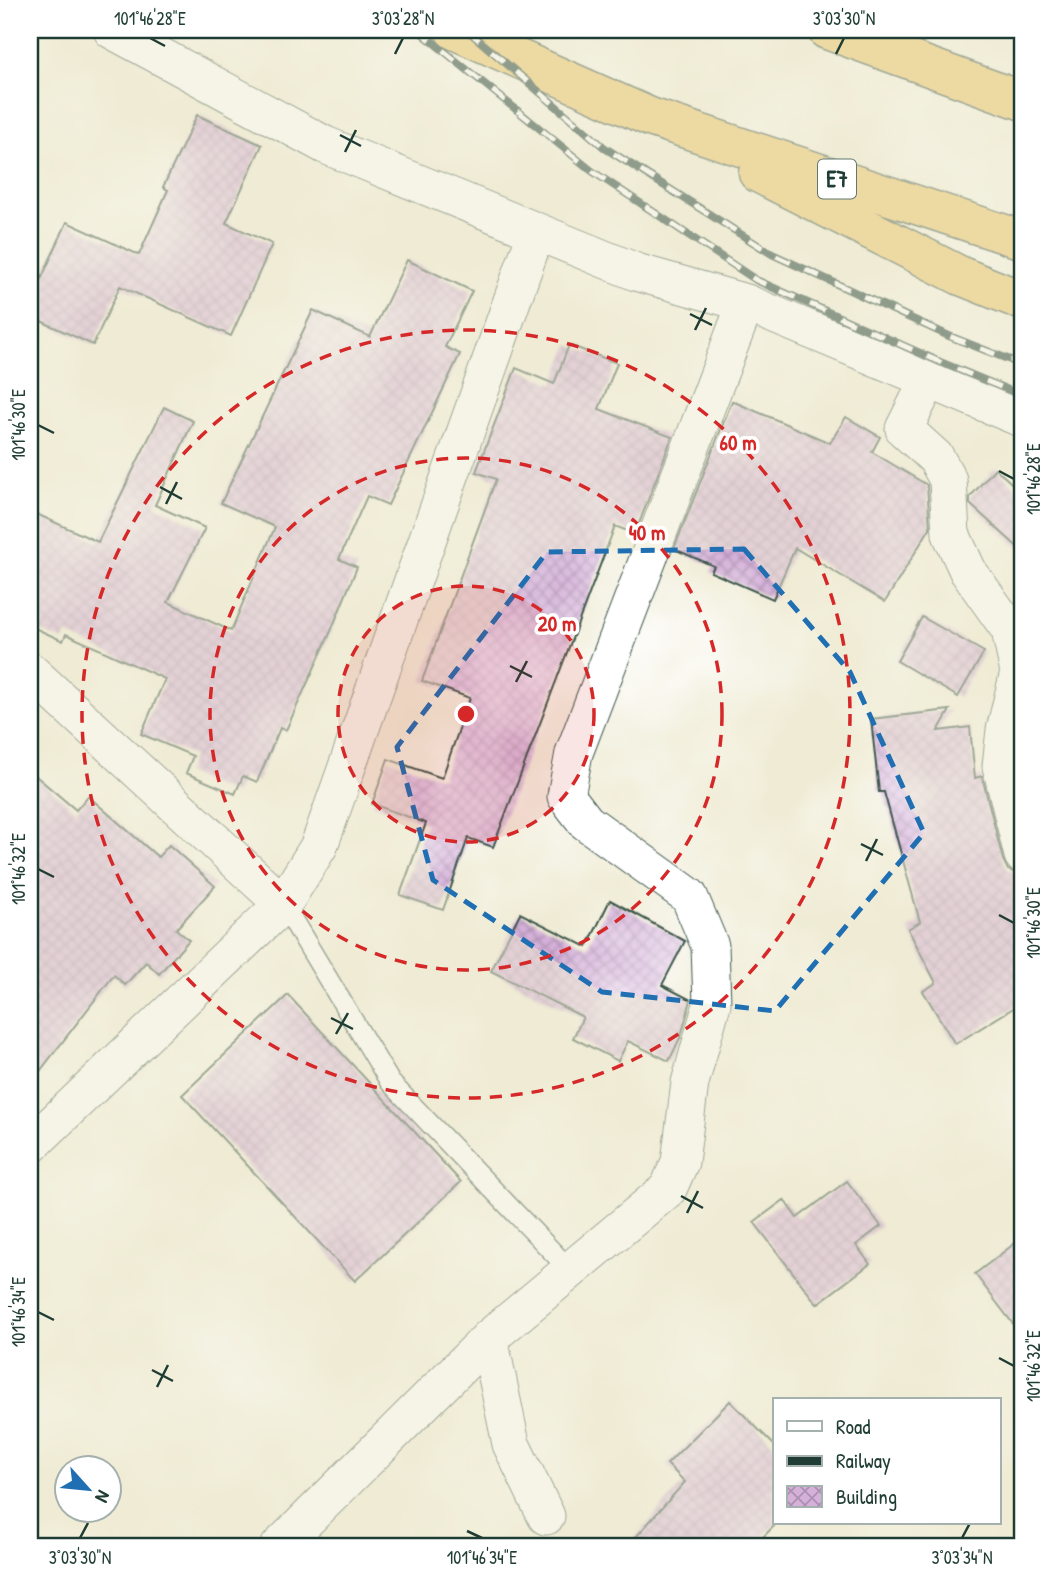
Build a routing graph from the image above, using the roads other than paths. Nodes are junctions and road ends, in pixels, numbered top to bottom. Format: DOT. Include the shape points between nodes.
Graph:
graph roads {
  1 [pos="112,30"];
  2 [pos="454,30"];
  3 [pos="827,30"];
  4 [pos="1023,101"];
  5 [pos="650,117"];
  6 [pos="536,233"];
  7 [pos="1023,240"];
  8 [pos="1023,301"];
  9 [pos="746,303"];
  10 [pos="929,379"];
  11 [pos="1023,419"];
  12 [pos="30,671"];
  13 [pos="1023,855"];
  14 [pos="283,904"];
  15 [pos="33,1136"];
  16 [pos="569,1269"];
  17 [pos="489,1338"];
  18 [pos="546,1517"];
  19 [pos="279,1547"];
  1 -- 6 [label="street" via="325,145"];
  2 -- 5 [label="highway, E7"];
  3 -- 4 [label="highway"];
  5 -- 7 [label="highway, E7"];
  5 -- 8 [label="highway" via="961,276"];
  6 -- 9 [label="street" via="636,272"];
  6 -- 14 [label="street" via="319,846"];
  9 -- 10 [label="street"];
  9 -- 16 [label="street" via="574,753 566,796 586,822 689,896 710,946 712,1004 691,1083 680,1162 668,1189"];
  10 -- 11 [label="street"];
  10 -- 13 [label="street" via="904,429 936,458 947,480 951,534 968,571 1010,630 1019,672 1001,766"];
  12 -- 14 [label="street"];
  14 -- 15 [label="street"];
  14 -- 16 [label="lane" via="390,1082"];
  16 -- 17 [label="street"];
  17 -- 18 [label="street" via="510,1444"];
  17 -- 19 [label="street"];
}
